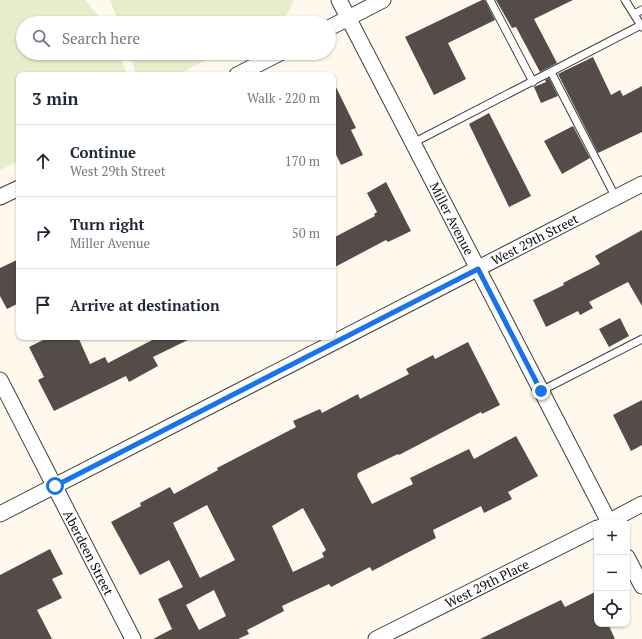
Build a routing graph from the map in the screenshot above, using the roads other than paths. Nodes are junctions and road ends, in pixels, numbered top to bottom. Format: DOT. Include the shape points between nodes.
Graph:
graph roads {
  1 [pos="339,0"];
  2 [pos="383,0"];
  3 [pos="490,0"];
  4 [pos="625,0"];
  5 [pos="642,10"];
  6 [pos="634,14"];
  7 [pos="348,18"];
  8 [pos="336,24"];
  9 [pos="641,26"];
  10 [pos="267,60"];
  11 [pos="244,72"];
  12 [pos="551,72"];
  13 [pos="533,82"];
  14 [pos="413,142"];
  15 [pos="642,184"];
  16 [pos="16,189"];
  17 [pos="0,197"];
  18 [pos="616,198"];
  19 [pos="478,269"];
  20 [pos="642,340"];
  21 [pos="0,380"];
  22 [pos="541,391"];
  23 [pos="55,486"];
  24 [pos="642,504"];
  25 [pos="0,514"];
  26 [pos="607,519"];
  27 [pos="614,519"];
  28 [pos="594,530"];
  29 [pos="630,562"];
  30 [pos="642,586"];
  31 [pos="133,639"];
  32 [pos="376,639"];
  1 -- 7 [label="street, Miller Avenue"];
  2 -- 7 [label="street"];
  3 -- 13 [label="lane"];
  4 -- 6 [label="lane"];
  5 -- 6 [label="lane"];
  6 -- 9 [label="lane"];
  7 -- 8 [label="street"];
  7 -- 14 [label="street, Miller Avenue"];
  9 -- 12 [label="lane"];
  10 -- 11 [label="street"];
  12 -- 13 [label="lane"];
  12 -- 18 [label="lane"];
  13 -- 14 [label="lane"];
  14 -- 19 [label="street, Miller Avenue"];
  15 -- 18 [label="street, West 29th Street"];
  16 -- 17 [label="street"];
  18 -- 19 [label="street, West 29th Street"];
  19 -- 22 [label="street, Miller Avenue"];
  19 -- 23 [label="street, West 29th Street"];
  20 -- 22 [label="lane"];
  21 -- 23 [label="street, Aberdeen Street"];
  22 -- 26 [label="street, Miller Avenue"];
  23 -- 25 [label="street, West 29th Street"];
  23 -- 31 [label="street, Aberdeen Street"];
  24 -- 27 [label="street"];
  28 -- 32 [label="street, West 29th Place"];
  29 -- 30 [label="street"];
}
